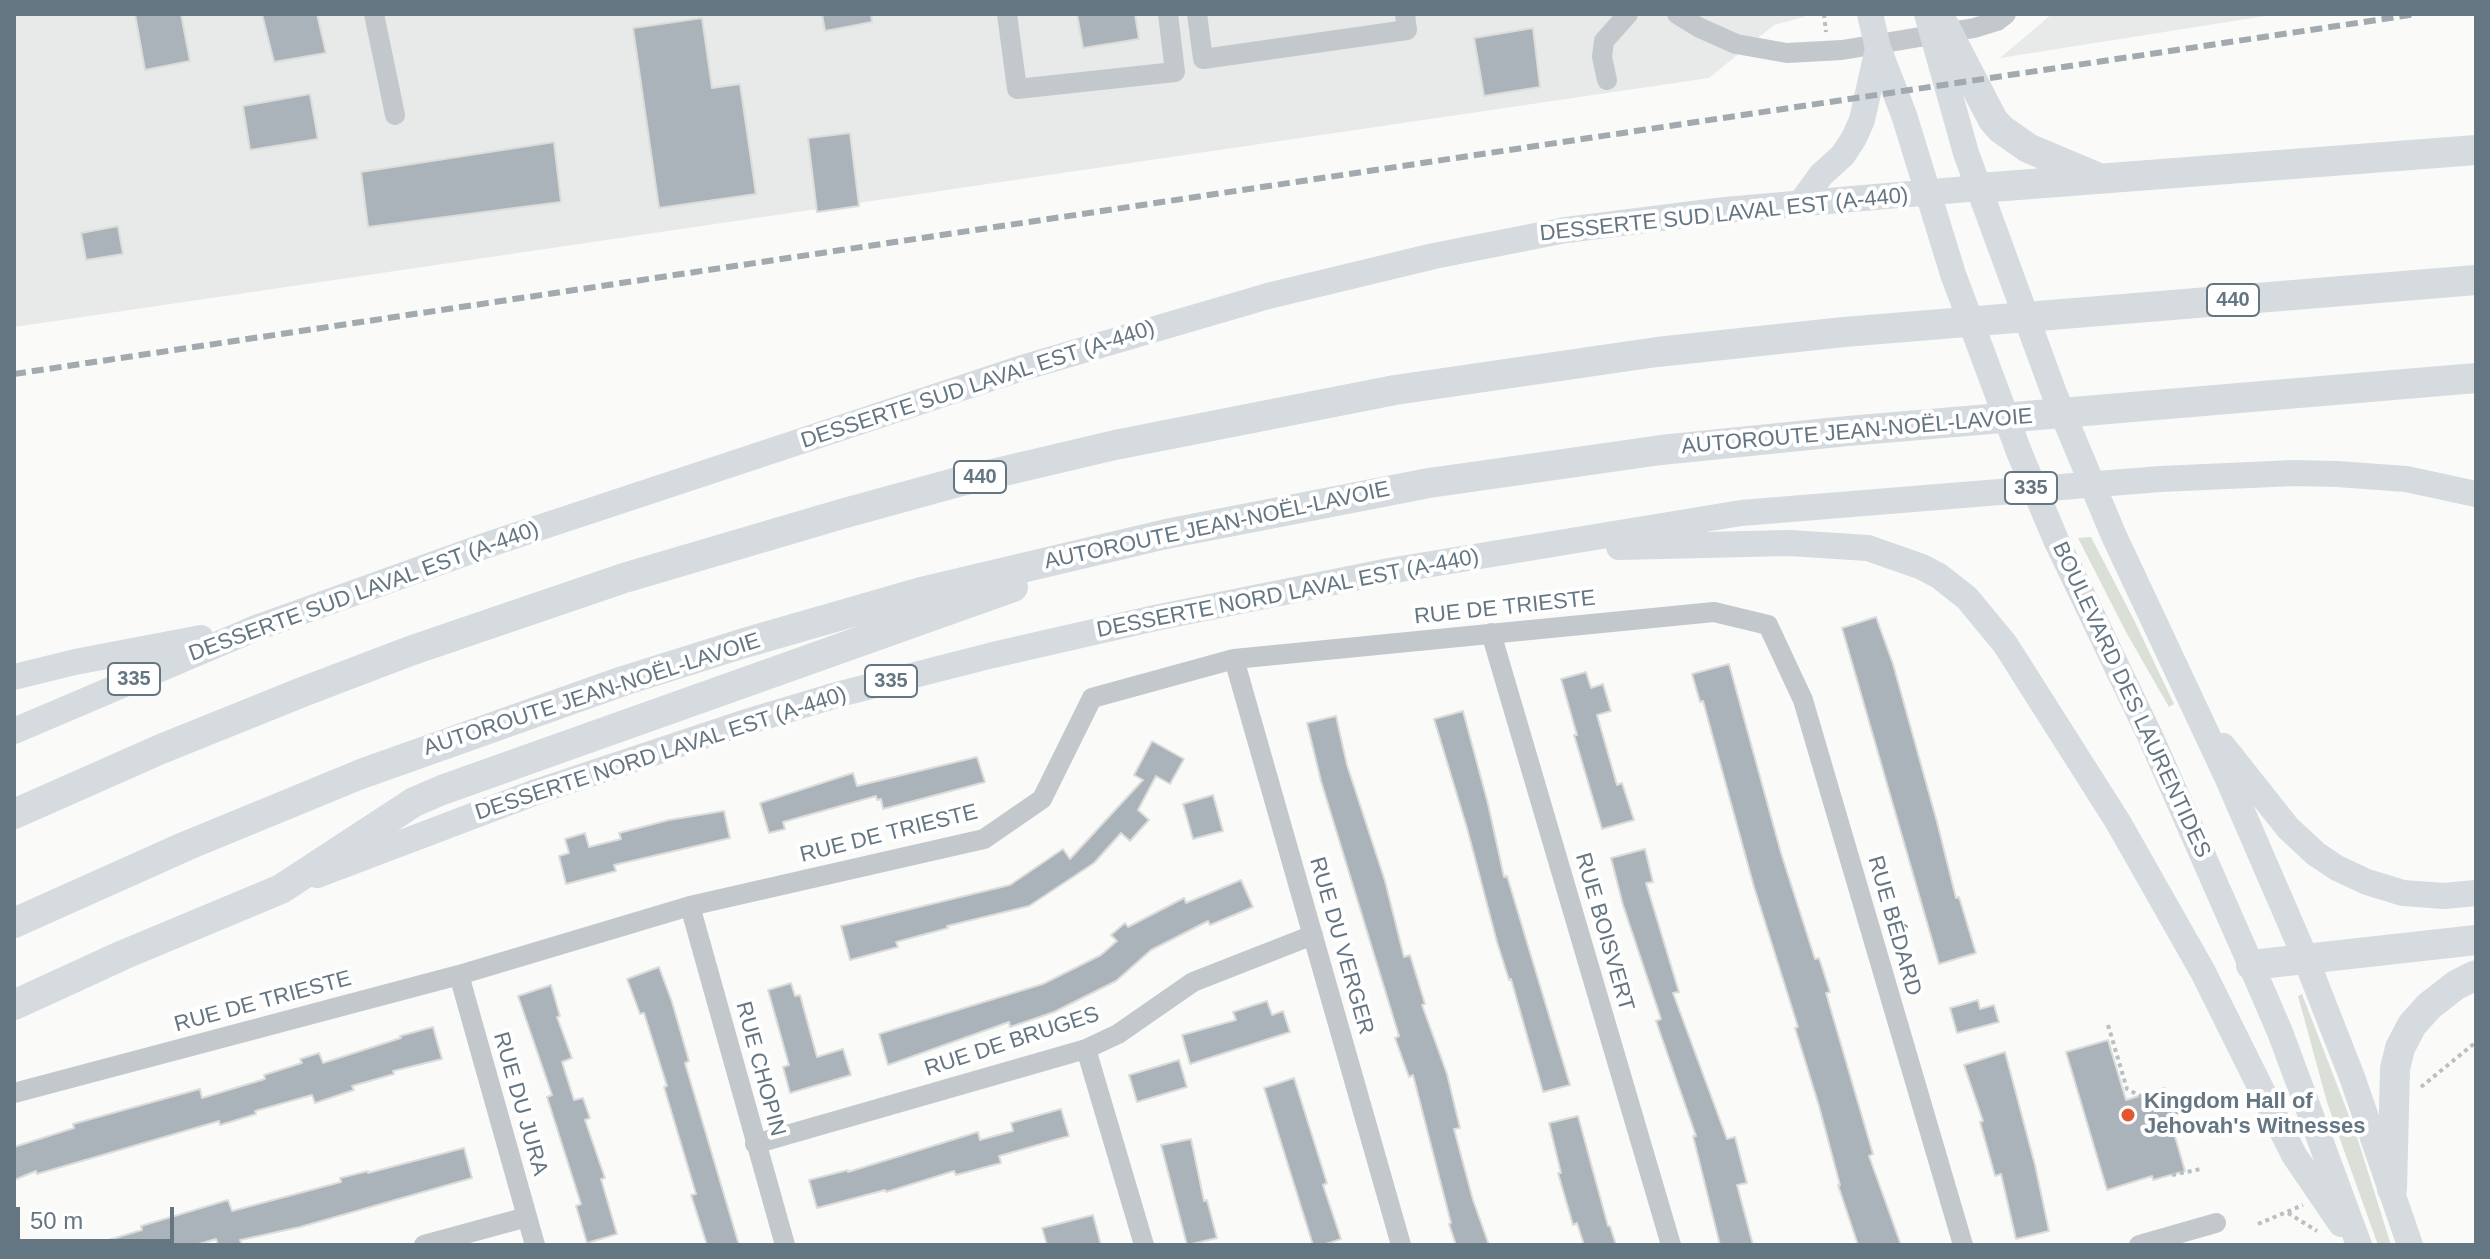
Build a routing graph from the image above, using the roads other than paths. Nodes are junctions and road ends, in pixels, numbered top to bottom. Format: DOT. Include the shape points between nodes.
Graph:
graph roads {
  1 [pos="374,14"];
  2 [pos="1007,14"];
  3 [pos="1168,14"];
  4 [pos="1197,14"];
  5 [pos="1405,14"];
  6 [pos="1628,14"];
  7 [pos="1677,14"];
  8 [pos="1870,14"];
  9 [pos="1927,14"];
  10 [pos="1938,14"];
  11 [pos="2006,14"];
  12 [pos="1878,48"];
  13 [pos="1607,80"];
  14 [pos="395,115"];
  15 [pos="2476,150"];
  16 [pos="2101,179"];
  17 [pos="1979,188"];
  18 [pos="1926,192"];
  19 [pos="1800,204"];
  20 [pos="2476,280"];
  21 [pos="2476,378"];
  22 [pos="2476,494"];
  23 [pos="1166,534"];
  24 [pos="1523,550"];
  25 [pos="1768,625"];
  26 [pos="256,628"];
  27 [pos="1491,633"];
  28 [pos="1234,659"];
  29 [pos="14,677"];
  30 [pos="2196,712"];
  31 [pos="14,731"];
  32 [pos="14,814"];
  33 [pos="281,889"];
  34 [pos="2476,893"];
  35 [pos="690,906"];
  36 [pos="14,923"];
  37 [pos="1313,935"];
  38 [pos="2476,940"];
  39 [pos="2305,957"];
  40 [pos="2251,965"];
  41 [pos="459,975"];
  42 [pos="2476,975"];
  43 [pos="14,1005"];
  44 [pos="1086,1049"];
  45 [pos="14,1093"];
  46 [pos="755,1144"];
  47 [pos="2392,1189"];
  48 [pos="527,1217"];
  49 [pos="2216,1223"];
  50 [pos="424,1245"];
  51 [pos="535,1245"];
  52 [pos="785,1245"];
  53 [pos="1144,1245"];
  54 [pos="1401,1245"];
  55 [pos="1671,1245"];
  56 [pos="1963,1245"];
  57 [pos="2139,1245"];
  58 [pos="2357,1245"];
  59 [pos="2410,1245"];
  1 -- 14 [label="street"];
  2 -- 3 [label="street" via="1017,89 1175,72"];
  4 -- 5 [label="street" via="1203,59 1407,30"];
  6 -- 13 [label="street" via="1604,41"];
  7 -- 11 [label="street" via="1736,44 1805,53 1974,28"];
  8 -- 12 [label="main road, BOULEVARD DES LAURENTIDES"];
  9 -- 17 [label="main road, 335"];
  10 -- 16 [label="highway" via="1993,120 2022,145"];
  12 -- 18 [label="main road, BOULEVARD DES LAURENTIDES"];
  12 -- 19 [label="main road" via="1854,138"];
  15 -- 16 [label="highway"];
  16 -- 17 [label="highway"];
  17 -- 18 [label="main road, DESSERTE SUD LAVAL EST (A-440)"];
  17 -- 30 [label="main road, 335" via="2054,393"];
  18 -- 19 [label="main road, DESSERTE SUD LAVAL EST (A-440)"];
  18 -- 40 [label="main road, BOULEVARD DES LAURENTIDES" via="1979,349 2056,540"];
  19 -- 26 [label="main road, DESSERTE SUD LAVAL EST (A-440) / 335" via="1566,230 1256,299 1022,368 627,497"];
  20 -- 32 [label="highway, 440" via="1657,352 1395,390 1115,445 972,478 585,591 291,696"];
  21 -- 23 [label="highway, AUTOROUTE JEAN-NOËL-LAVOIE" via="1661,450 1429,483"];
  22 -- 24 [label="main road, 335" via="2406,479 2337,474 2160,479 1741,513"];
  23 -- 33 [label="highway" via="442,790 414,802"];
  23 -- 36 [label="highway, AUTOROUTE JEAN-NOËL-LAVOIE" via="925,591 623,681 361,774"];
  24 -- 33 [label="main road, DESSERTE NORD LAVAL EST (A-440) / 335" via="1253,597 867,687 536,792"];
  24 -- 58 [label="main road" via="1851,546 1904,559 1953,586 2005,644 2118,822 2203,972 2294,1155"];
  25 -- 27 [label="street, RUE DE TRIESTE" via="1714,612"];
  25 -- 56 [label="street, RUE BÉDARD" via="1803,700"];
  26 -- 29 [label="main road"];
  26 -- 31 [label="main road, DESSERTE SUD LAVAL EST (A-440) / 335"];
  27 -- 28 [label="street, RUE DE TRIESTE"];
  27 -- 55 [label="street, RUE BOISVERT"];
  28 -- 35 [label="street, RUE DE TRIESTE" via="1092,698 1042,799 984,839"];
  28 -- 37 [label="street, RUE DU VERGER"];
  30 -- 34 [label="main road" via="2288,828 2327,862 2403,893"];
  30 -- 39 [label="main road"];
  33 -- 43 [label="highway, DESSERTE NORD LAVAL EST (A-440) / 335"];
  35 -- 41 [label="street, RUE DE TRIESTE"];
  35 -- 46 [label="street, RUE CHOPIN"];
  37 -- 44 [label="street, RUE DE BRUGES" via="1193,982 1118,1034"];
  37 -- 54 [label="street, RUE DU VERGER"];
  38 -- 39 [label="highway"];
  39 -- 40 [label="highway"];
  39 -- 47 [label="main road"];
  40 -- 58 [label="main road, BOULEVARD DES LAURENTIDES"];
  41 -- 45 [label="street, RUE DE TRIESTE"];
  41 -- 48 [label="street, RUE DU JURA"];
  42 -- 47 [label="highway" via="2429,1006 2400,1048"];
  44 -- 46 [label="street, RUE DE BRUGES"];
  44 -- 53 [label="street"];
  46 -- 52 [label="street, RUE CHOPIN"];
  47 -- 59 [label="main road"];
  48 -- 50 [label="street"];
  48 -- 51 [label="street, RUE DU JURA"];
  49 -- 57 [label="street"];
}
